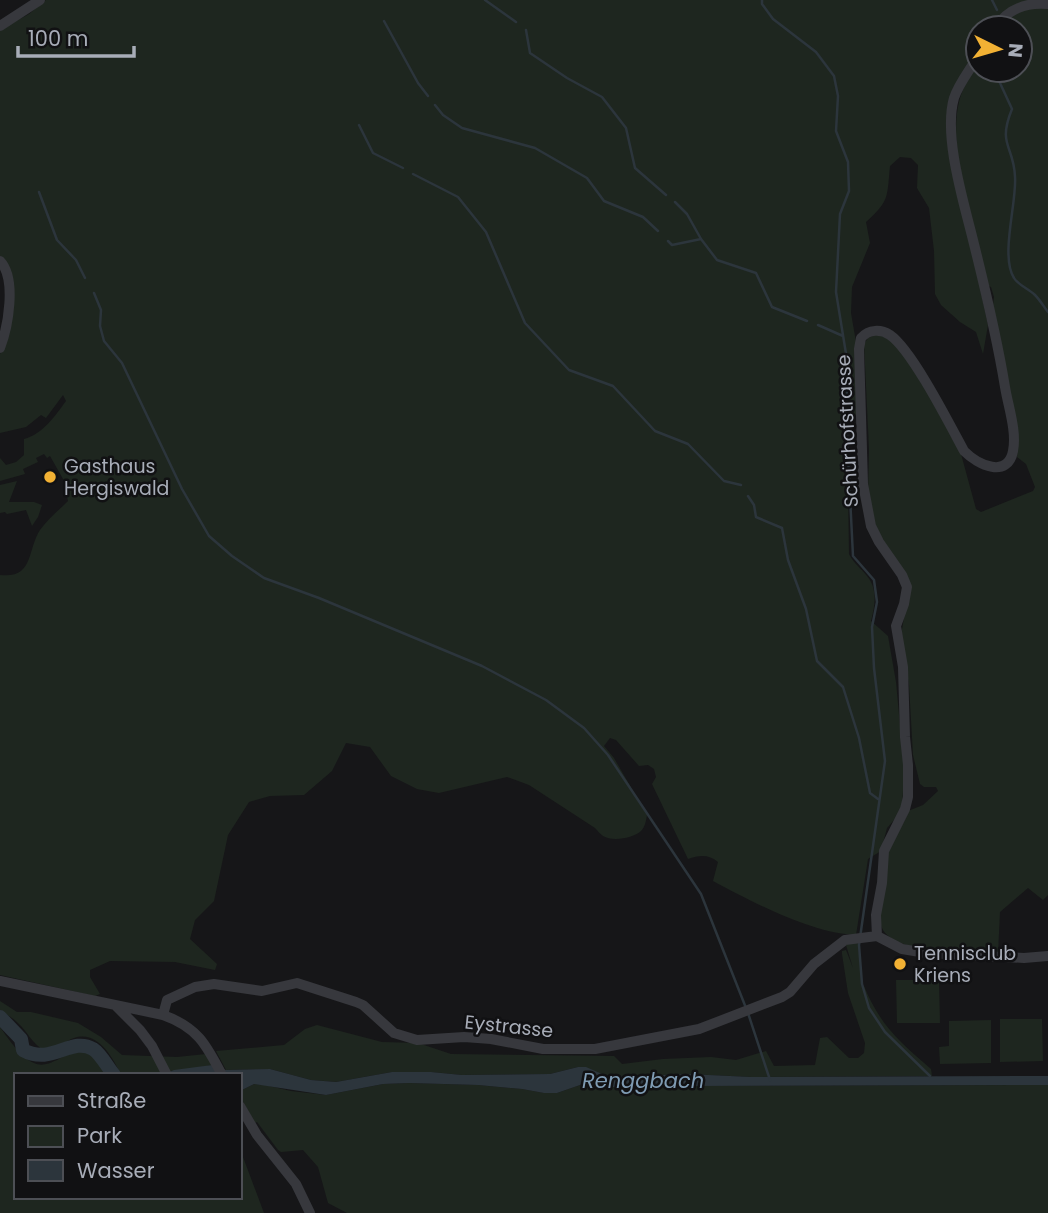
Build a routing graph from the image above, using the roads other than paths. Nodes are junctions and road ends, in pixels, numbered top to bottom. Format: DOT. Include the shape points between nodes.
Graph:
graph roads {
  1 [pos="40,0"];
  2 [pos="1048,4"];
  3 [pos="1007,14"];
  4 [pos="0,26"];
  5 [pos="964,80"];
  6 [pos="0,261"];
  7 [pos="0,348"];
  8 [pos="872,937"];
  9 [pos="1048,956"];
  10 [pos="0,981"];
  11 [pos="116,1006"];
  12 [pos="163,1015"];
  13 [pos="166,1073"];
  14 [pos="221,1073"];
  15 [pos="242,1109"];
  16 [pos="242,1127"];
  17 [pos="257,1135"];
  18 [pos="310,1213"];
  1 -- 4 [label="street"];
  2 -- 3 [label="street" via="1018,7"];
  5 -- 8 [label="street, Schürhofstrasse" via="954,98 958,183 1002,370 1014,446 1006,466 982,466 972,460 892,336 877,330 860,338 865,504 878,542 906,587 896,626 903,667 908,797 884,851"];
  6 -- 7 [label="street" via="8,274 9,290"];
  8 -- 9 [label="street" via="926,953"];
  8 -- 12 [label="street, Eystrasse" via="845,940 782,997 699,1029 594,1049 543,1049 464,1037 417,1040 394,1033 363,1005 297,983 262,991 214,984 195,987 167,1000"];
  10 -- 11 [label="street"];
  11 -- 12 [label="street"];
  11 -- 13 [label="street" via="140,1030"];
  12 -- 14 [label="street" via="199,1035"];
  15 -- 17 [label="street"];
  16 -- 17 [label="street"];
  17 -- 18 [label="street" via="296,1184"];
}
